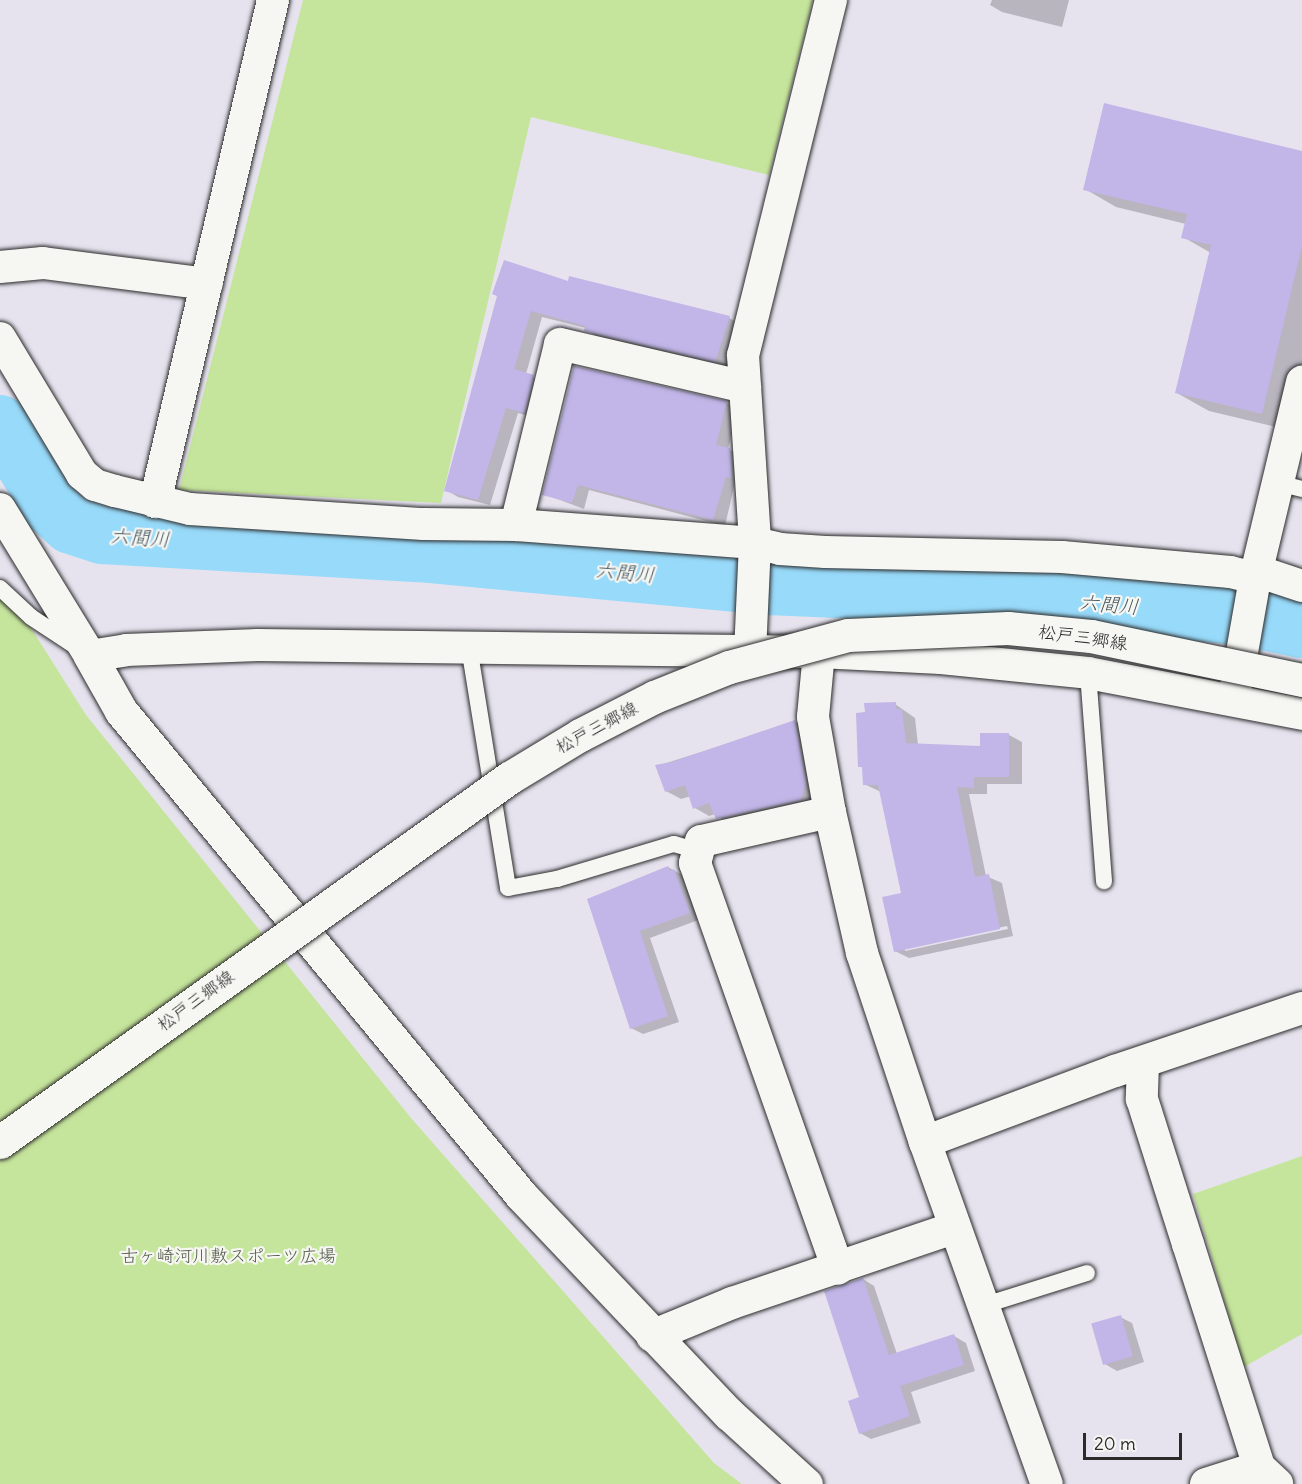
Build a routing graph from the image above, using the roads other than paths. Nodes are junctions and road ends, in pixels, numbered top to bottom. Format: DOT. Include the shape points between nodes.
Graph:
graph roads {
  1 [pos="273,0"];
  2 [pos="831,0"];
  3 [pos="0,267"];
  4 [pos="207,284"];
  5 [pos="0,338"];
  6 [pos="10,378"];
  7 [pos="1302,382"];
  8 [pos="745,387"];
  9 [pos="1290,486"];
  10 [pos="155,502"];
  11 [pos="0,509"];
  12 [pos="516,525"];
  13 [pos="756,548"];
  14 [pos="1256,574"];
  15 [pos="1302,586"];
  16 [pos="0,588"];
  17 [pos="751,642"];
  18 [pos="469,647"];
  19 [pos="819,652"];
  20 [pos="90,656"];
  21 [pos="1088,673"];
  22 [pos="1302,680"];
  23 [pos="1233,698"];
  24 [pos="1302,714"];
  25 [pos="830,812"];
  26 [pos="698,851"];
  27 [pos="1104,881"];
  28 [pos="1302,1008"];
  29 [pos="1143,1063"];
  30 [pos="0,1142"];
  31 [pos="925,1142"];
  32 [pos="954,1228"];
  33 [pos="838,1268"];
  34 [pos="1087,1273"];
  35 [pos="982,1306"];
  36 [pos="652,1336"];
  37 [pos="1268,1475"];
  38 [pos="806,1484"];
  39 [pos="1047,1484"];
  40 [pos="1206,1484"];
  1 -- 4 [label="street"];
  2 -- 8 [label="street" via="743,355"];
  3 -- 4 [label="street" via="43,262"];
  4 -- 10 [label="street"];
  5 -- 6 [label="street"];
  6 -- 10 [label="street" via="82,474 95,485"];
  7 -- 9 [label="street"];
  8 -- 12 [label="street" via="560,344"];
  8 -- 13 [label="street"];
  9 -- 14 [label="street"];
  10 -- 12 [label="street" via="190,510 424,524"];
  11 -- 20 [label="street"];
  12 -- 13 [label="street"];
  13 -- 14 [label="street" via="1062,557"];
  13 -- 17 [label="street"];
  14 -- 15 [label="street"];
  14 -- 23 [label="street"];
  16 -- 20 [label="lane" via="31,617"];
  17 -- 18 [label="street"];
  17 -- 19 [label="street"];
  18 -- 20 [label="street" via="258,645 126,650"];
  18 -- 26 [label="lane" via="508,888 557,879 674,844"];
  19 -- 21 [label="street" via="941,658"];
  19 -- 25 [label="street" via="813,717"];
  20 -- 36 [label="main road" via="121,711 430,1088 521,1195"];
  21 -- 23 [label="street"];
  21 -- 27 [label="lane"];
  22 -- 30 [label="main road, 松戸三郷線, bridge" via="1091,636 1008,628 848,635 729,667 633,708 509,778"];
  23 -- 24 [label="street"];
  25 -- 26 [label="street" via="702,841"];
  25 -- 31 [label="street" via="862,953"];
  26 -- 33 [label="street" via="695,863"];
  28 -- 29 [label="street"];
  29 -- 31 [label="street"];
  29 -- 37 [label="street" via="1142,1100"];
  31 -- 32 [label="street"];
  32 -- 33 [label="street"];
  32 -- 35 [label="street"];
  33 -- 36 [label="street" via="732,1303"];
  34 -- 35 [label="lane"];
  35 -- 39 [label="street"];
  36 -- 38 [label="main road"];
  37 -- 40 [label="street"];
}
